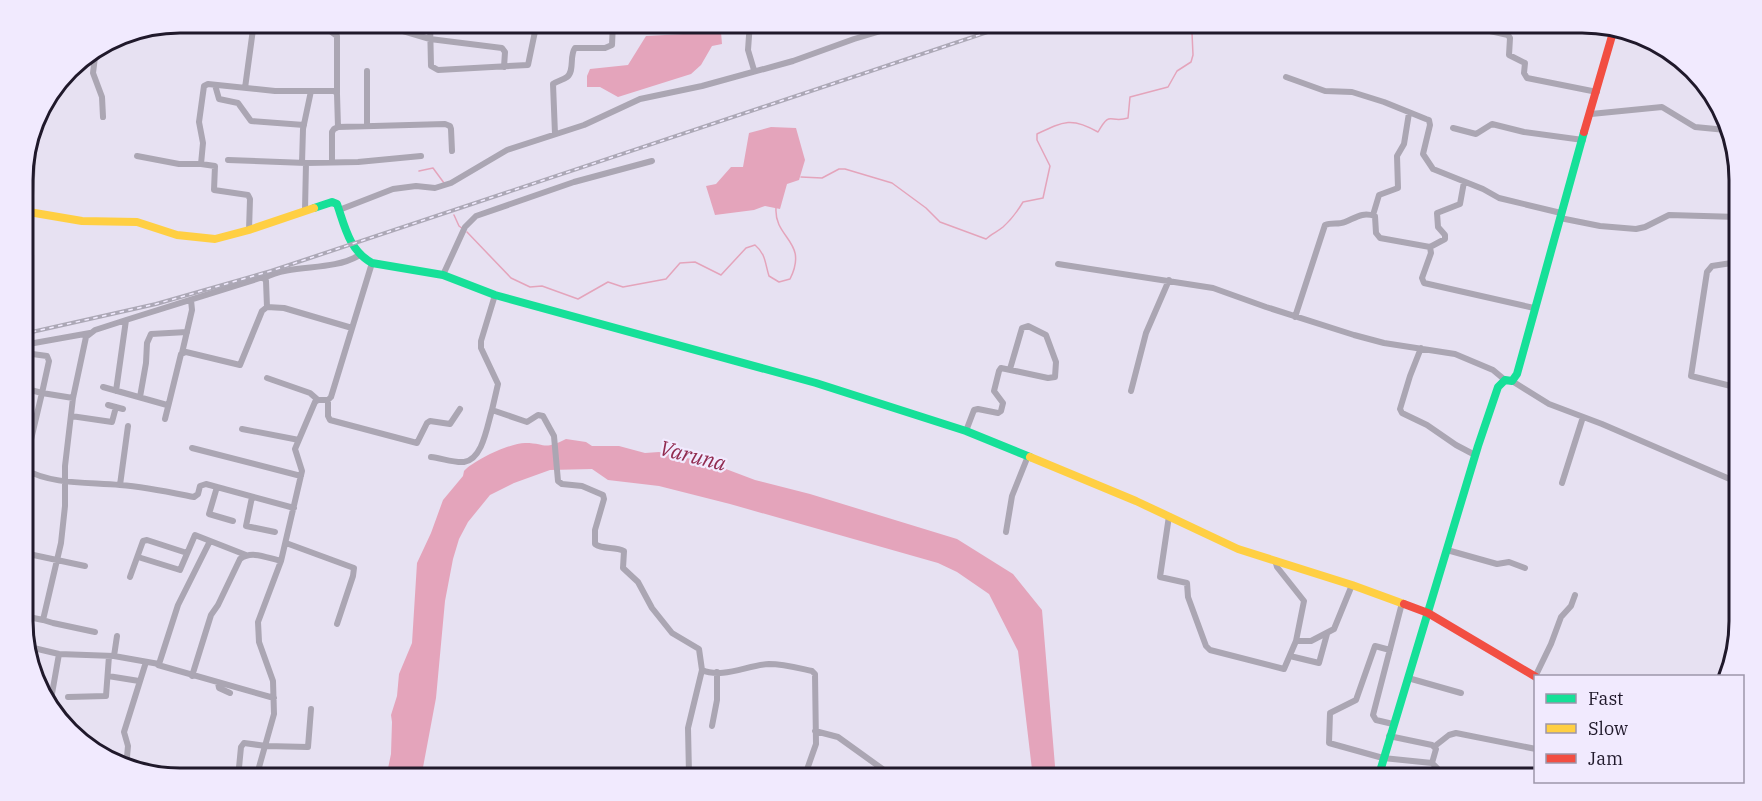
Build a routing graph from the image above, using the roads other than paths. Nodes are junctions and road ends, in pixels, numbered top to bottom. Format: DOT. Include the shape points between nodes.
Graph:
graph roads {
  1 [pos="252,33"];
  2 [pos="333,33"];
  3 [pos="410,33"];
  4 [pos="430,33"];
  5 [pos="535,33"];
  6 [pos="613,33"];
  7 [pos="749,33"];
  8 [pos="867,33"];
  9 [pos="1499,33"];
  10 [pos="1612,36"];
  11 [pos="430,39"];
  12 [pos="95,61"];
  13 [pos="504,67"];
  14 [pos="754,70"];
  15 [pos="367,71"];
  16 [pos="1286,78"];
  17 [pos="215,85"];
  18 [pos="245,88"];
  19 [pos="311,91"];
  20 [pos="1597,93"];
  21 [pos="337,94"];
  22 [pos="1409,113"];
  23 [pos="1591,114"];
  24 [pos="103,117"];
  25 [pos="304,125"];
  26 [pos="367,126"];
  27 [pos="338,127"];
  28 [pos="1453,128"];
  29 [pos="1720,129"];
  30 [pos="555,134"];
  31 [pos="1582,140"];
  32 [pos="452,151"];
  33 [pos="137,156"];
  34 [pos="421,156"];
  35 [pos="228,160"];
  36 [pos="652,161"];
  37 [pos="332,162"];
  38 [pos="304,163"];
  39 [pos="201,164"];
  40 [pos="1464,182"];
  41 [pos="305,210"];
  42 [pos="339,210"];
  43 [pos="33,213"];
  44 [pos="1372,215"];
  45 [pos="1561,216"];
  46 [pos="1729,217"];
  47 [pos="249,231"];
  48 [pos="1431,247"];
  49 [pos="358,256"];
  50 [pos="372,263"];
  51 [pos="1729,263"];
  52 [pos="1058,264"];
  53 [pos="443,275"];
  54 [pos="264,278"];
  55 [pos="1169,280"];
  56 [pos="495,295"];
  57 [pos="191,300"];
  58 [pos="267,307"];
  59 [pos="1534,308"];
  60 [pos="1295,316"];
  61 [pos="126,320"];
  62 [pos="352,328"];
  63 [pos="187,332"];
  64 [pos="91,333"];
  65 [pos="33,343"];
  66 [pos="1420,348"];
  67 [pos="182,353"];
  68 [pos="33,354"];
  69 [pos="1010,369"];
  70 [pos="267,378"];
  71 [pos="1509,380"];
  72 [pos="1729,386"];
  73 [pos="103,387"];
  74 [pos="33,391"];
  75 [pos="116,391"];
  76 [pos="1131,392"];
  77 [pos="42,393"];
  78 [pos="140,397"];
  79 [pos="73,398"];
  80 [pos="318,400"];
  81 [pos="328,400"];
  82 [pos="169,403"];
  83 [pos="108,405"];
  84 [pos="460,409"];
  85 [pos="492,410"];
  86 [pos="71,416"];
  87 [pos="1583,417"];
  88 [pos="165,419"];
  89 [pos="128,426"];
  90 [pos="242,429"];
  91 [pos="33,431"];
  92 [pos="966,431"];
  93 [pos="298,440"];
  94 [pos="192,448"];
  95 [pos="1475,455"];
  96 [pos="431,456"];
  97 [pos="1028,456"];
  98 [pos="33,474"];
  99 [pos="301,476"];
  100 [pos="1729,479"];
  101 [pos="66,481"];
  102 [pos="1562,483"];
  103 [pos="120,485"];
  104 [pos="217,487"];
  105 [pos="252,496"];
  106 [pos="294,508"];
  107 [pos="1169,516"];
  108 [pos="233,521"];
  109 [pos="1006,531"];
  110 [pos="275,532"];
  111 [pos="210,541"];
  112 [pos="286,543"];
  113 [pos="1447,550"];
  114 [pos="187,553"];
  115 [pos="33,555"];
  116 [pos="246,555"];
  117 [pos="138,558"];
  118 [pos="57,560"];
  119 [pos="1275,560"];
  120 [pos="281,561"];
  121 [pos="85,566"];
  122 [pos="1525,568"];
  123 [pos="130,577"];
  124 [pos="1352,585"];
  125 [pos="1575,595"];
  126 [pos="1402,603"];
  127 [pos="1428,613"];
  128 [pos="33,618"];
  129 [pos="43,620"];
  130 [pos="337,624"];
  131 [pos="95,632"];
  132 [pos="1326,634"];
  133 [pos="117,636"];
  134 [pos="1296,641"];
  135 [pos="36,648"];
  136 [pos="1390,650"];
  137 [pos="59,654"];
  138 [pos="111,656"];
  139 [pos="1290,656"];
  140 [pos="146,662"];
  141 [pos="157,665"];
  142 [pos="702,670"];
  143 [pos="717,672"];
  144 [pos="1536,675"];
  145 [pos="108,676"];
  146 [pos="192,676"];
  147 [pos="1534,676"];
  148 [pos="1408,678"];
  149 [pos="139,681"];
  150 [pos="218,683"];
  151 [pos="52,692"];
  152 [pos="230,693"];
  153 [pos="1461,693"];
  154 [pos="68,697"];
  155 [pos="274,698"];
  156 [pos="311,709"];
  157 [pos="1393,724"];
  158 [pos="712,726"];
  159 [pos="815,731"];
  160 [pos="1389,736"];
  161 [pos="266,746"];
  162 [pos="1435,746"];
  163 [pos="1534,749"];
  164 [pos="127,758"];
  165 [pos="1383,758"];
  166 [pos="1432,763"];
  167 [pos="239,768"];
  168 [pos="259,768"];
  169 [pos="689,768"];
  170 [pos="808,768"];
  171 [pos="881,768"];
  172 [pos="1380,768"];
  173 [pos="1437,768"];
  1 -- 18 [label="street"];
  2 -- 21 [label="street" via="337,36"];
  3 -- 11 [label="street"];
  4 -- 11 [label="street"];
  5 -- 13 [label="street" via="528,65"];
  6 -- 30 [label="street" via="612,45 605,48 575,48 571,72 553,84"];
  7 -- 14 [label="street" via="748,50"];
  8 -- 14 [label="street" via="793,61"];
  9 -- 20 [label="street" via="1510,38 1509,55 1525,63 1527,78"];
  10 -- 20 [label="street"];
  11 -- 13 [label="street" via="502,48"];
  11 -- 13 [label="street" via="433,69"];
  12 -- 24 [label="street" via="93,73 102,97"];
  14 -- 30 [label="street" via="640,99"];
  15 -- 26 [label="street"];
  16 -- 22 [label="street" via="1329,92 1352,92"];
  17 -- 18 [label="street"];
  17 -- 25 [label="street" via="219,99 238,103 251,121"];
  17 -- 39 [label="street" via="208,84 202,89"];
  18 -- 19 [label="street"];
  19 -- 21 [label="street"];
  19 -- 25 [label="street"];
  20 -- 23 [label="street"];
  21 -- 27 [label="street"];
  22 -- 40 [label="street" via="1430,122 1423,154 1430,167"];
  22 -- 44 [label="street" via="1404,144 1397,156 1398,188 1379,195"];
  23 -- 29 [label="street" via="1662,107 1695,127"];
  23 -- 31 [label="street"];
  25 -- 38 [label="street"];
  26 -- 27 [label="street"];
  26 -- 32 [label="street" via="445,124 451,129"];
  27 -- 37 [label="street" via="332,132"];
  28 -- 31 [label="street" via="1476,134 1496,124"];
  30 -- 42 [label="street" via="507,150 451,183 435,188 393,189"];
  31 -- 45 [label="street"];
  33 -- 39 [label="street"];
  34 -- 37 [label="street"];
  35 -- 38 [label="street"];
  36 -- 53 [label="street" via="603,173 476,216 464,230"];
  37 -- 38 [label="street"];
  38 -- 41 [label="street"];
  39 -- 47 [label="street" via="215,166 217,192 248,195"];
  40 -- 45 [label="street" via="1505,200"];
  40 -- 48 [label="street" via="1460,204 1437,213 1438,227 1445,235"];
  41 -- 42 [label="street" via="332,202"];
  41 -- 47 [label="street"];
  42 -- 49 [label="street"];
  43 -- 47 [label="street" via="82,221 137,222 194,238"];
  44 -- 48 [label="street" via="1380,238"];
  44 -- 60 [label="street" via="1358,214 1345,222 1325,225"];
  45 -- 46 [label="street" via="1636,230 1669,215"];
  45 -- 59 [label="street"];
  48 -- 59 [label="street" via="1424,283"];
  49 -- 50 [label="street"];
  49 -- 54 [label="street" via="346,262 282,271"];
  50 -- 53 [label="street"];
  50 -- 62 [label="street"];
  51 -- 72 [label="street" via="1708,268 1690,376"];
  52 -- 55 [label="street"];
  53 -- 56 [label="street"];
  54 -- 57 [label="street"];
  54 -- 58 [label="street"];
  55 -- 60 [label="street" via="1213,288"];
  55 -- 76 [label="street" via="1146,333"];
  56 -- 85 [label="street" via="481,341 482,352 498,384"];
  56 -- 92 [label="street" via="816,383"];
  57 -- 61 [label="street"];
  57 -- 63 [label="street"];
  58 -- 62 [label="street" via="284,308"];
  58 -- 67 [label="street" via="240,365"];
  59 -- 71 [label="street" via="1517,374"];
  60 -- 66 [label="street" via="1384,343"];
  61 -- 64 [label="street"];
  61 -- 75 [label="street"];
  62 -- 81 [label="street"];
  63 -- 67 [label="street"];
  63 -- 78 [label="street" via="151,334"];
  64 -- 65 [label="street"];
  64 -- 79 [label="street" via="85,341"];
  66 -- 71 [label="street" via="1455,354"];
  66 -- 95 [label="street" via="1402,413"];
  67 -- 82 [label="street"];
  68 -- 77 [label="street" via="49,359"];
  69 -- 69 [label="street" via="1022,328 1028,326 1046,335 1056,362 1055,377"];
  69 -- 92 [label="street" via="1001,368 994,391 1003,403 1001,411 974,411"];
  70 -- 80 [label="street" via="313,394"];
  71 -- 87 [label="street" via="1544,401"];
  71 -- 95 [label="street" via="1498,387"];
  73 -- 75 [label="street"];
  74 -- 77 [label="street"];
  75 -- 78 [label="street"];
  77 -- 79 [label="street"];
  77 -- 91 [label="street"];
  78 -- 82 [label="street"];
  79 -- 86 [label="street"];
  80 -- 81 [label="street"];
  80 -- 93 [label="street"];
  81 -- 84 [label="street" via="330,420 417,443 429,421 450,424"];
  82 -- 88 [label="street"];
  83 -- 86 [label="street" via="119,408 112,422"];
  85 -- 96 [label="street" via="473,458 465,462"];
  85 -- 142 [label="street" via="527,422 541,414 553,433 558,481 603,495 595,544 624,551 623,568 638,582 672,633 699,649"];
  86 -- 101 [label="street"];
  87 -- 100 [label="street"];
  87 -- 102 [label="street"];
  89 -- 103 [label="street"];
  90 -- 93 [label="street"];
  92 -- 97 [label="street"];
  93 -- 99 [label="street" via="295,454 302,466"];
  94 -- 99 [label="street"];
  95 -- 113 [label="street"];
  97 -- 107 [label="street"];
  97 -- 109 [label="street" via="1014,490"];
  98 -- 101 [label="street"];
  99 -- 106 [label="street"];
  101 -- 103 [label="street"];
  101 -- 118 [label="street"];
  103 -- 104 [label="street" via="194,497 202,484"];
  104 -- 105 [label="street"];
  104 -- 108 [label="street" via="209,514"];
  105 -- 106 [label="street"];
  105 -- 110 [label="street" via="246,526"];
  106 -- 112 [label="street"];
  107 -- 119 [label="street" via="1238,549"];
  107 -- 139 [label="street" via="1160,577 1187,583 1188,597 1208,648 1282,670"];
  111 -- 114 [label="street" via="194,536"];
  111 -- 116 [label="street"];
  111 -- 141 [label="street" via="178,605"];
  112 -- 120 [label="street"];
  112 -- 130 [label="street" via="354,568"];
  113 -- 122 [label="street"];
  113 -- 127 [label="street"];
  114 -- 117 [label="street" via="182,569 177,570"];
  114 -- 117 [label="street" via="145,540"];
  115 -- 118 [label="street"];
  116 -- 120 [label="street"];
  116 -- 146 [label="street" via="240,559 211,615"];
  117 -- 123 [label="street"];
  118 -- 121 [label="street"];
  118 -- 129 [label="street"];
  119 -- 124 [label="street"];
  119 -- 134 [label="street" via="1276,567 1304,601"];
  120 -- 155 [label="street" via="258,622 259,642 273,681"];
  124 -- 126 [label="street"];
  124 -- 132 [label="street" via="1334,629"];
  125 -- 144 [label="street"];
  126 -- 127 [label="street"];
  126 -- 136 [label="street"];
  127 -- 147 [label="street"];
  127 -- 148 [label="street"];
  128 -- 129 [label="street"];
  129 -- 131 [label="street"];
  132 -- 134 [label="street" via="1307,642"];
  132 -- 139 [label="street" via="1319,663"];
  133 -- 138 [label="street"];
  134 -- 139 [label="street"];
  135 -- 137 [label="street"];
  136 -- 157 [label="street" via="1373,715 1376,720"];
  136 -- 165 [label="street" via="1375,646 1356,700 1329,716 1329,742"];
  137 -- 138 [label="street"];
  137 -- 151 [label="street"];
  138 -- 140 [label="street"];
  138 -- 145 [label="street"];
  140 -- 141 [label="street"];
  140 -- 149 [label="street"];
  141 -- 146 [label="street"];
  142 -- 143 [label="street"];
  142 -- 169 [label="street" via="688,728"];
  143 -- 158 [label="street"];
  143 -- 159 [label="street" via="773,664 812,671 816,678"];
  145 -- 149 [label="street"];
  145 -- 154 [label="street" via="106,696"];
  146 -- 150 [label="street"];
  148 -- 153 [label="street"];
  148 -- 157 [label="street"];
  149 -- 164 [label="street" via="124,732"];
  150 -- 152 [label="street" via="219,688"];
  150 -- 155 [label="street"];
  155 -- 161 [label="street"];
  156 -- 161 [label="street" via="308,747"];
  157 -- 160 [label="street"];
  159 -- 170 [label="street" via="814,752"];
  159 -- 171 [label="street" via="837,737"];
  160 -- 162 [label="street"];
  160 -- 165 [label="street"];
  161 -- 167 [label="street" via="243,744"];
  161 -- 168 [label="street"];
  162 -- 163 [label="street" via="1456,733"];
  162 -- 166 [label="street"];
  165 -- 166 [label="street"];
  165 -- 172 [label="street"];
  166 -- 173 [label="street"];
}
